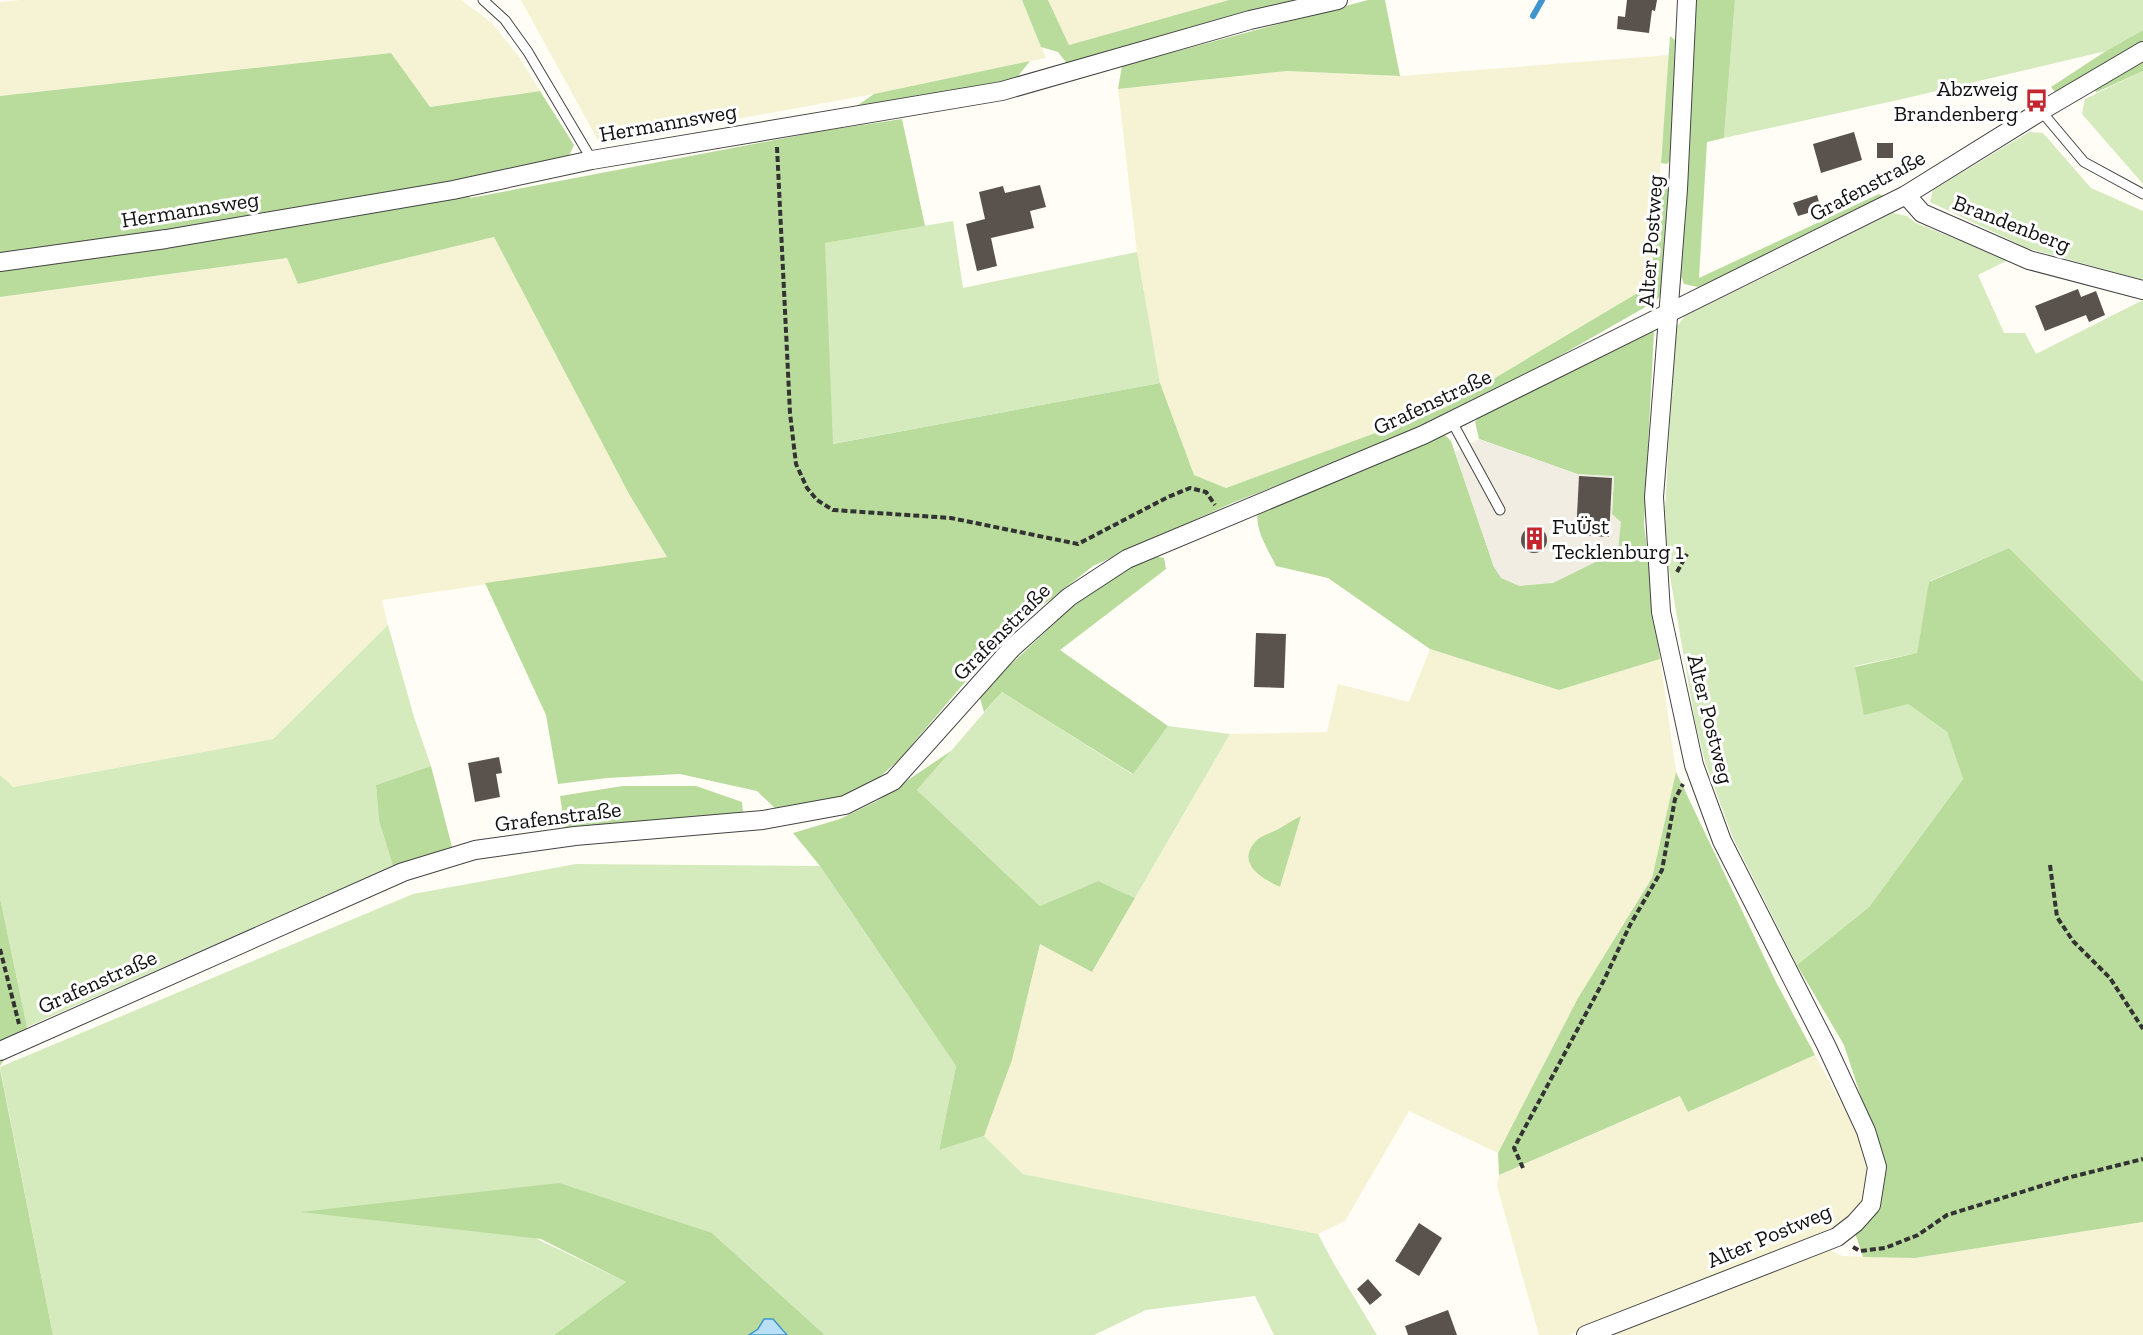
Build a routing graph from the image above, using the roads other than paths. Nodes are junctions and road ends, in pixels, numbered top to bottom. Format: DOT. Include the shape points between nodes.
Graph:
graph roads {
  1 [pos="483,0"];
  2 [pos="1338,0"];
  3 [pos="1687,0"];
  4 [pos="2143,51"];
  5 [pos="2041,111"];
  6 [pos="592,160"];
  7 [pos="2143,194"];
  8 [pos="1906,195"];
  9 [pos="0,262"];
  10 [pos="2143,290"];
  11 [pos="1669,311"];
  12 [pos="1451,420"];
  13 [pos="1500,510"];
  14 [pos="0,1051"];
  15 [pos="1586,1335"];
  1 -- 6 [label="lane" via="505,20 528,52"];
  2 -- 6 [label="street, Hermannsweg" via="1250,20 1002,91"];
  3 -- 11 [label="street, Alter Postweg"];
  4 -- 5 [label="street, Grafenstraße"];
  5 -- 7 [label="lane" via="2084,162"];
  5 -- 8 [label="street, Grafenstraße"];
  6 -- 9 [label="street, Hermannsweg" via="395,200 166,239"];
  8 -- 10 [label="street, Brandenberg" via="1922,213 2029,260"];
  8 -- 11 [label="street, Grafenstraße"];
  11 -- 12 [label="street, Grafenstraße"];
  11 -- 15 [label="street, Alter Postweg" via="1654,497 1661,612 1694,765 1722,841 1826,1045 1866,1131 1877,1167 1871,1205 1837,1237"];
  12 -- 13 [label="lane"];
  12 -- 14 [label="street, Grafenstraße" via="1127,559 1069,597 1011,648 893,781 845,805 763,820 575,836 475,850 404,872"];
}
